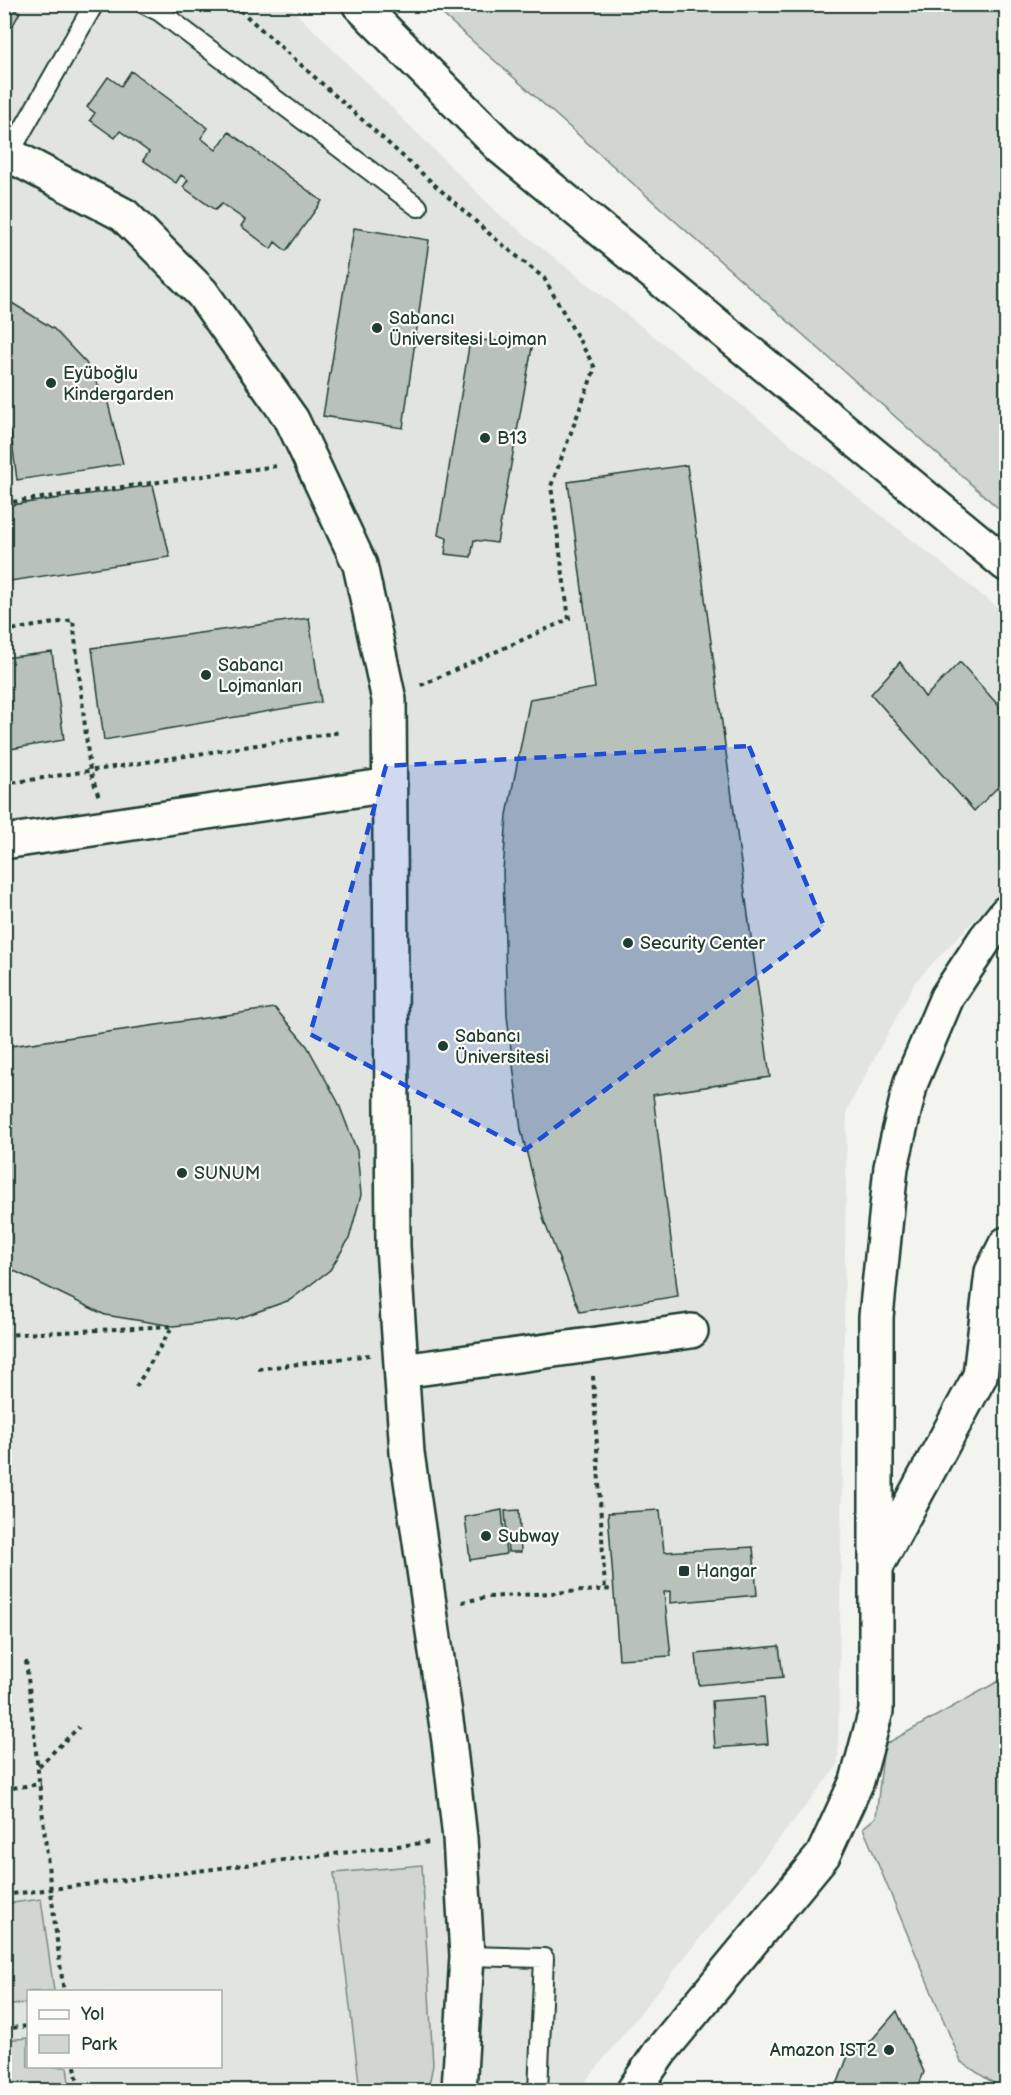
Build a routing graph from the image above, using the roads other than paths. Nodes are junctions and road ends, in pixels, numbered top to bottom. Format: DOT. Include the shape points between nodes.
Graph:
graph roads {
  1 [pos="93,4"];
  2 [pos="144,4"];
  3 [pos="359,4"];
  4 [pos="7,153"];
  5 [pos="418,207"];
  6 [pos="1006,564"];
  7 [pos="390,785"];
  8 [pos="4,842"];
  9 [pos="1006,913"];
  10 [pos="1006,1244"];
  11 [pos="691,1331"];
  12 [pos="401,1361"];
  13 [pos="993,1372"];
  14 [pos="877,1565"];
  15 [pos="467,1956"];
  16 [pos="459,2091"];
  17 [pos="538,2091"];
  18 [pos="634,2091"];
  1 -- 4 [label="lane"];
  2 -- 5 [label="lane" via="160,12"];
  3 -- 6 [label="street" via="502,148"];
  4 -- 7 [label="street" via="124,215 202,293 292,420 360,565 389,700"];
  7 -- 8 [label="street"];
  7 -- 12 [label="street" via="393,1247"];
  9 -- 14 [label="street" via="947,997 911,1082 891,1167 876,1317"];
  10 -- 13 [label="street" via="992,1272"];
  11 -- 12 [label="street" via="591,1345"];
  12 -- 15 [label="street" via="407,1453 450,1741"];
  13 -- 14 [label="street"];
  14 -- 18 [label="street" via="876,1712 852,1792 823,1855 660,2052"];
  15 -- 16 [label="street"];
  15 -- 17 [label="lane" via="544,1958"];
}
